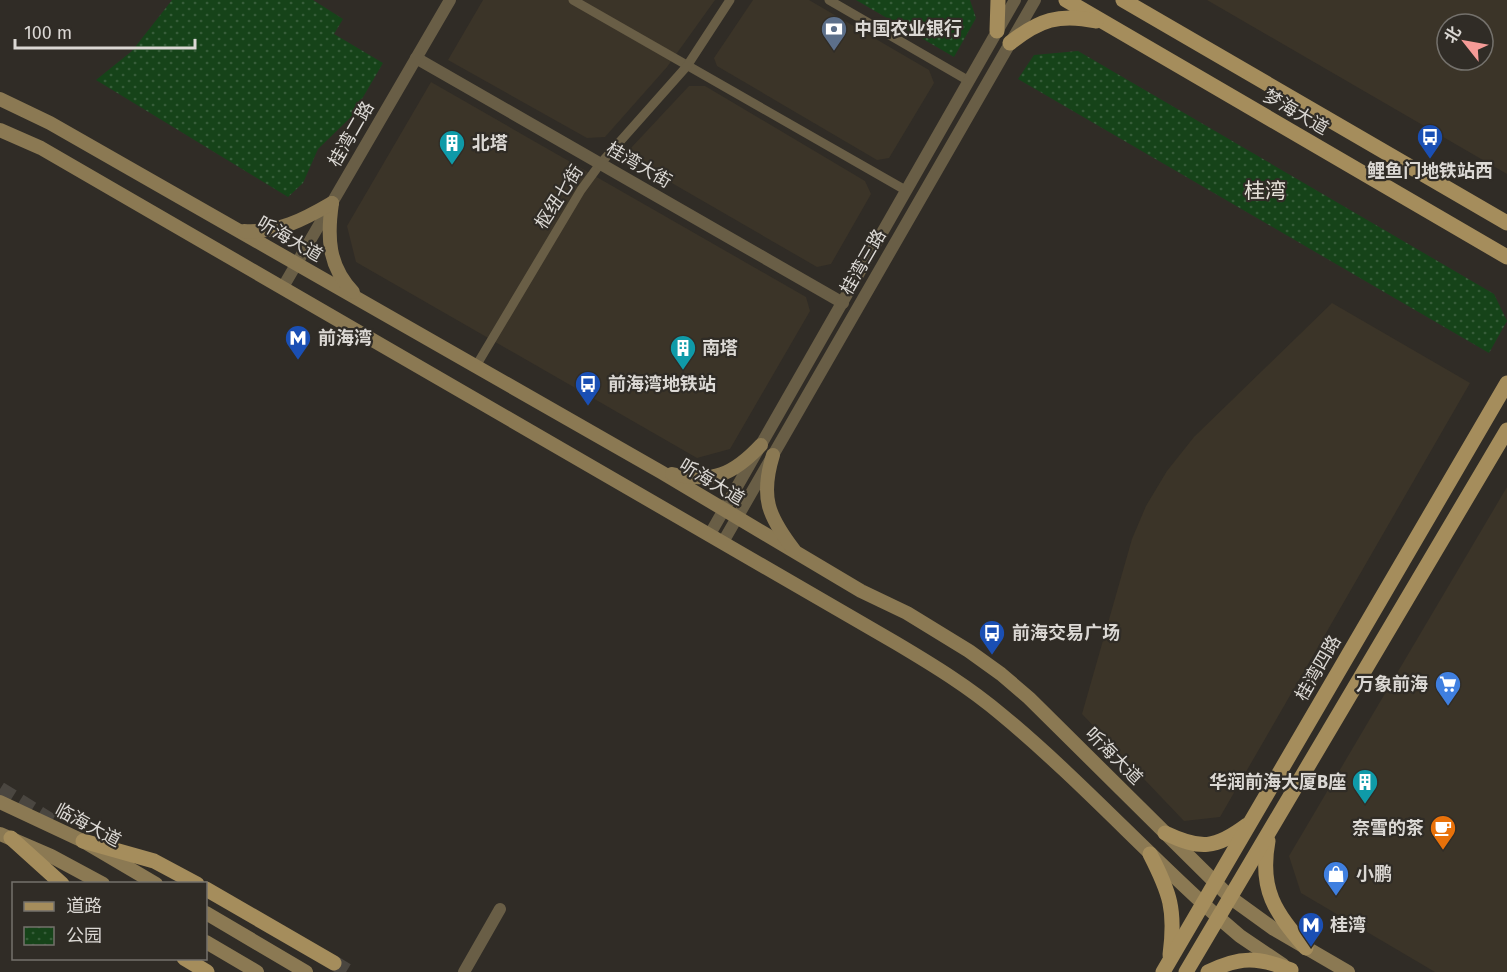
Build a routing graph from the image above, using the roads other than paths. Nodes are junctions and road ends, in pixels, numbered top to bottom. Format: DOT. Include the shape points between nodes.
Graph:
graph roads {
  1 [pos="450,0"];
  2 [pos="573,0"];
  3 [pos="730,0"];
  4 [pos="830,0"];
  5 [pos="998,0"];
  6 [pos="1015,0"];
  7 [pos="1035,0"];
  8 [pos="1066,0"];
  9 [pos="1125,1"];
  10 [pos="1112,27"];
  11 [pos="997,31"];
  12 [pos="1010,43"];
  13 [pos="416,58"];
  14 [pos="687,66"];
  15 [pos="969,81"];
  16 [pos="0,99"];
  17 [pos="0,130"];
  18 [pos="600,164"];
  19 [pos="907,191"];
  20 [pos="332,203"];
  21 [pos="1505,222"];
  22 [pos="238,231"];
  23 [pos="1501,254"];
  24 [pos="1507,263"];
  25 [pos="297,264"];
  26 [pos="283,287"];
  27 [pos="363,302"];
  28 [pos="843,303"];
  29 [pos="476,366"];
  30 [pos="1507,383"];
  31 [pos="1507,430"];
  32 [pos="761,445"];
  33 [pos="773,455"];
  34 [pos="661,472"];
  35 [pos="724,510"];
  36 [pos="737,518"];
  37 [pos="710,534"];
  38 [pos="723,542"];
  39 [pos="799,556"];
  40 [pos="0,802"];
  41 [pos="1251,821"];
  42 [pos="1270,832"];
  43 [pos="1165,833"];
  44 [pos="5,836"];
  45 [pos="83,841"];
  46 [pos="1150,854"];
  47 [pos="60,882"];
  48 [pos="99,882"];
  49 [pos="153,882"];
  50 [pos="193,882"];
  51 [pos="1215,884"];
  52 [pos="207,890"];
  53 [pos="1231,898"];
  54 [pos="1203,904"];
  55 [pos="500,909"];
  56 [pos="207,913"];
  57 [pos="1219,918"];
  58 [pos="207,943"];
  59 [pos="1306,948"];
  60 [pos="187,960"];
  61 [pos="334,963"];
  62 [pos="1166,966"];
  63 [pos="1293,971"];
  64 [pos="207,972"];
  65 [pos="257,972"];
  66 [pos="306,972"];
  67 [pos="464,972"];
  68 [pos="1186,972"];
  69 [pos="1208,972"];
  70 [pos="1348,972"];
  1 -- 13 [label="street, 桂湾二路"];
  2 -- 14 [label="street"];
  3 -- 14 [label="street, 枢纽七街"];
  4 -- 15 [label="street"];
  5 -- 11 [label="main road"];
  6 -- 11 [label="street, 桂湾三路"];
  7 -- 12 [label="street, 桂湾三路"];
  8 -- 10 [label="main road, 梦海大道"];
  9 -- 21 [label="main road, 梦海大道"];
  10 -- 12 [label="main road" via="1085,19 1054,18 1027,29"];
  10 -- 23 [label="main road, 梦海大道"];
  11 -- 15 [label="street, 桂湾三路"];
  12 -- 33 [label="street, 桂湾三路"];
  13 -- 18 [label="street, 桂湾大街"];
  13 -- 20 [label="street, 桂湾二路"];
  14 -- 18 [label="street, 枢纽七街"];
  14 -- 19 [label="street"];
  15 -- 19 [label="street, 桂湾三路"];
  16 -- 22 [label="main road, 听海大道" via="50,123"];
  17 -- 26 [label="main road" via="41,148"];
  18 -- 28 [label="street, 桂湾大街"];
  18 -- 29 [label="street, 枢纽七街" via="567,211"];
  19 -- 28 [label="street, 桂湾三路"];
  20 -- 22 [label="main road" via="287,227"];
  20 -- 25 [label="street, 桂湾二路"];
  20 -- 27 [label="main road" via="328,230 335,266"];
  22 -- 25 [label="main road, 听海大道"];
  23 -- 24 [label="main road, 梦海大道"];
  25 -- 26 [label="street, 桂湾二路"];
  25 -- 27 [label="main road, 听海大道"];
  26 -- 37 [label="main road"];
  27 -- 29 [label="main road, 听海大道"];
  28 -- 32 [label="street, 桂湾三路"];
  29 -- 34 [label="main road, 听海大道"];
  30 -- 41 [label="main road, 桂湾四路"];
  31 -- 42 [label="main road"];
  32 -- 34 [label="main road" via="744,464 729,472 690,478"];
  32 -- 35 [label="street, 桂湾三路"];
  33 -- 36 [label="street, 桂湾三路"];
  33 -- 39 [label="main road" via="766,475 767,501"];
  34 -- 35 [label="main road, 听海大道"];
  35 -- 36 [label="main road, 听海大道"];
  35 -- 37 [label="street, 桂湾三路"];
  36 -- 38 [label="street, 桂湾三路"];
  36 -- 39 [label="main road, 听海大道"];
  37 -- 38 [label="main road"];
  38 -- 46 [label="main road" via="957,680 1042,750"];
  39 -- 43 [label="main road, 听海大道" via="907,613 1001,674 1070,736"];
  40 -- 45 [label="main road, 临海大道"];
  41 -- 43 [label="main road" via="1224,840 1206,845"];
  41 -- 51 [label="main road, 桂湾四路"];
  42 -- 53 [label="main road"];
  42 -- 59 [label="main road" via="1264,874 1268,889 1278,913"];
  43 -- 51 [label="main road, 听海大道"];
  44 -- 47 [label="main road"];
  44 -- 48 [label="main road"];
  45 -- 49 [label="main road, 临海大道"];
  45 -- 50 [label="main road" via="154,861"];
  46 -- 54 [label="main road"];
  46 -- 62 [label="main road" via="1165,882 1172,907 1173,935"];
  51 -- 53 [label="main road, 听海大道"];
  51 -- 54 [label="main road, 桂湾四路"];
  52 -- 61 [label="main road"];
  53 -- 57 [label="main road"];
  53 -- 59 [label="main road, 听海大道"];
  54 -- 57 [label="main road"];
  54 -- 62 [label="main road, 桂湾四路"];
  55 -- 67 [label="street"];
  56 -- 66 [label="main road"];
  57 -- 63 [label="main road"];
  57 -- 68 [label="main road"];
  58 -- 65 [label="main road"];
  59 -- 70 [label="main road, 听海大道"];
  60 -- 64 [label="main road"];
  63 -- 69 [label="main road" via="1267,962 1240,960"];
}
